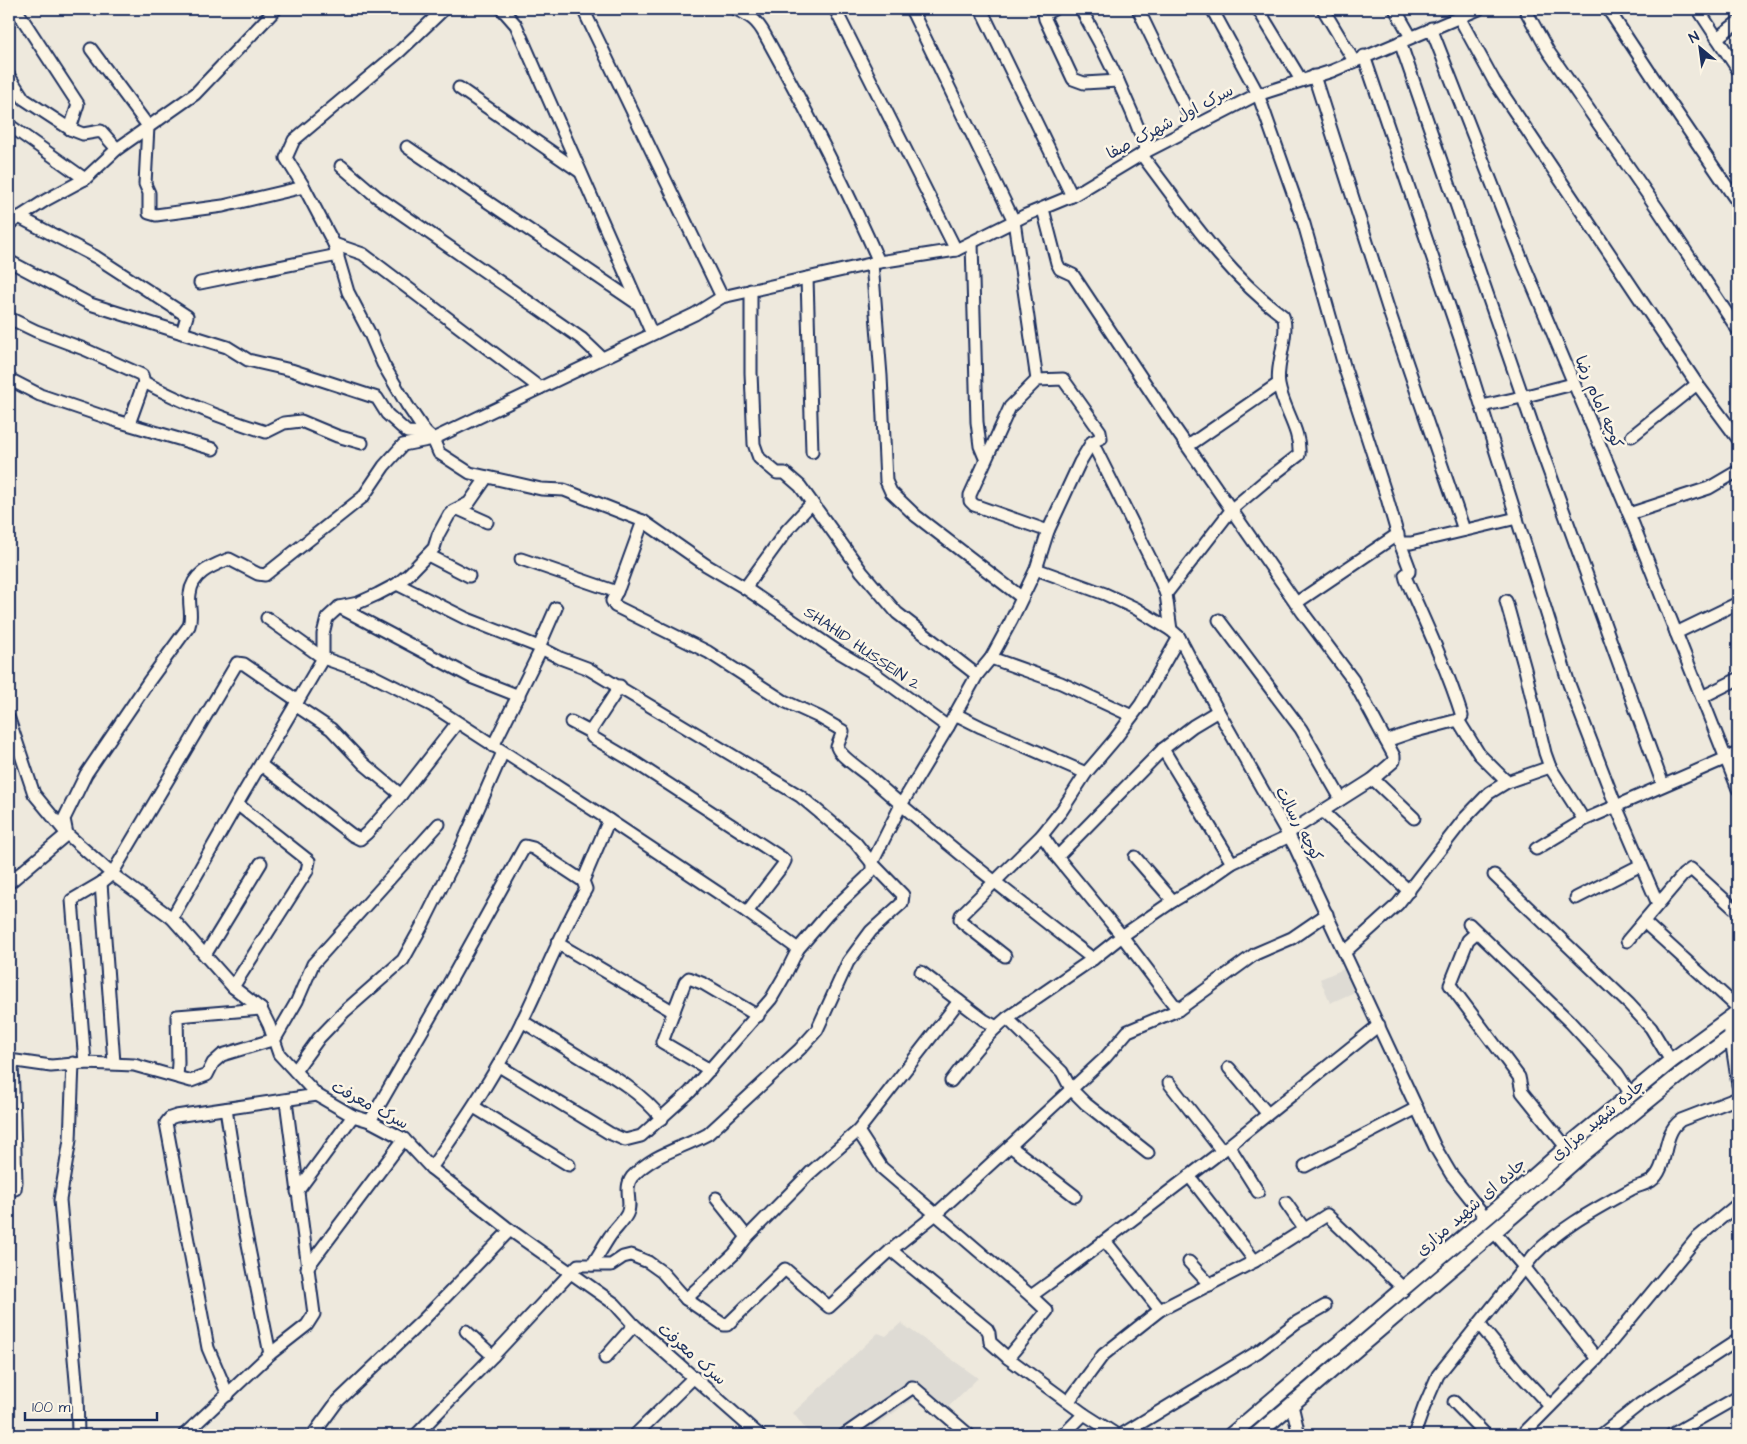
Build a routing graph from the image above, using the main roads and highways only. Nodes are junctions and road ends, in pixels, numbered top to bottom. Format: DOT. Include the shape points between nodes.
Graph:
graph roads {
  1 [pos="1733,1016"];
  2 [pos="1735,1035"];
  3 [pos="1231,1435"];
  4 [pos="1256,1435"];
  1 -- 3 [label="main road, جاده ای شهید مزاری" via="1630,1093"];
  2 -- 4 [label="main road, جاده شهید مزاری" via="1641,1106"];
}
